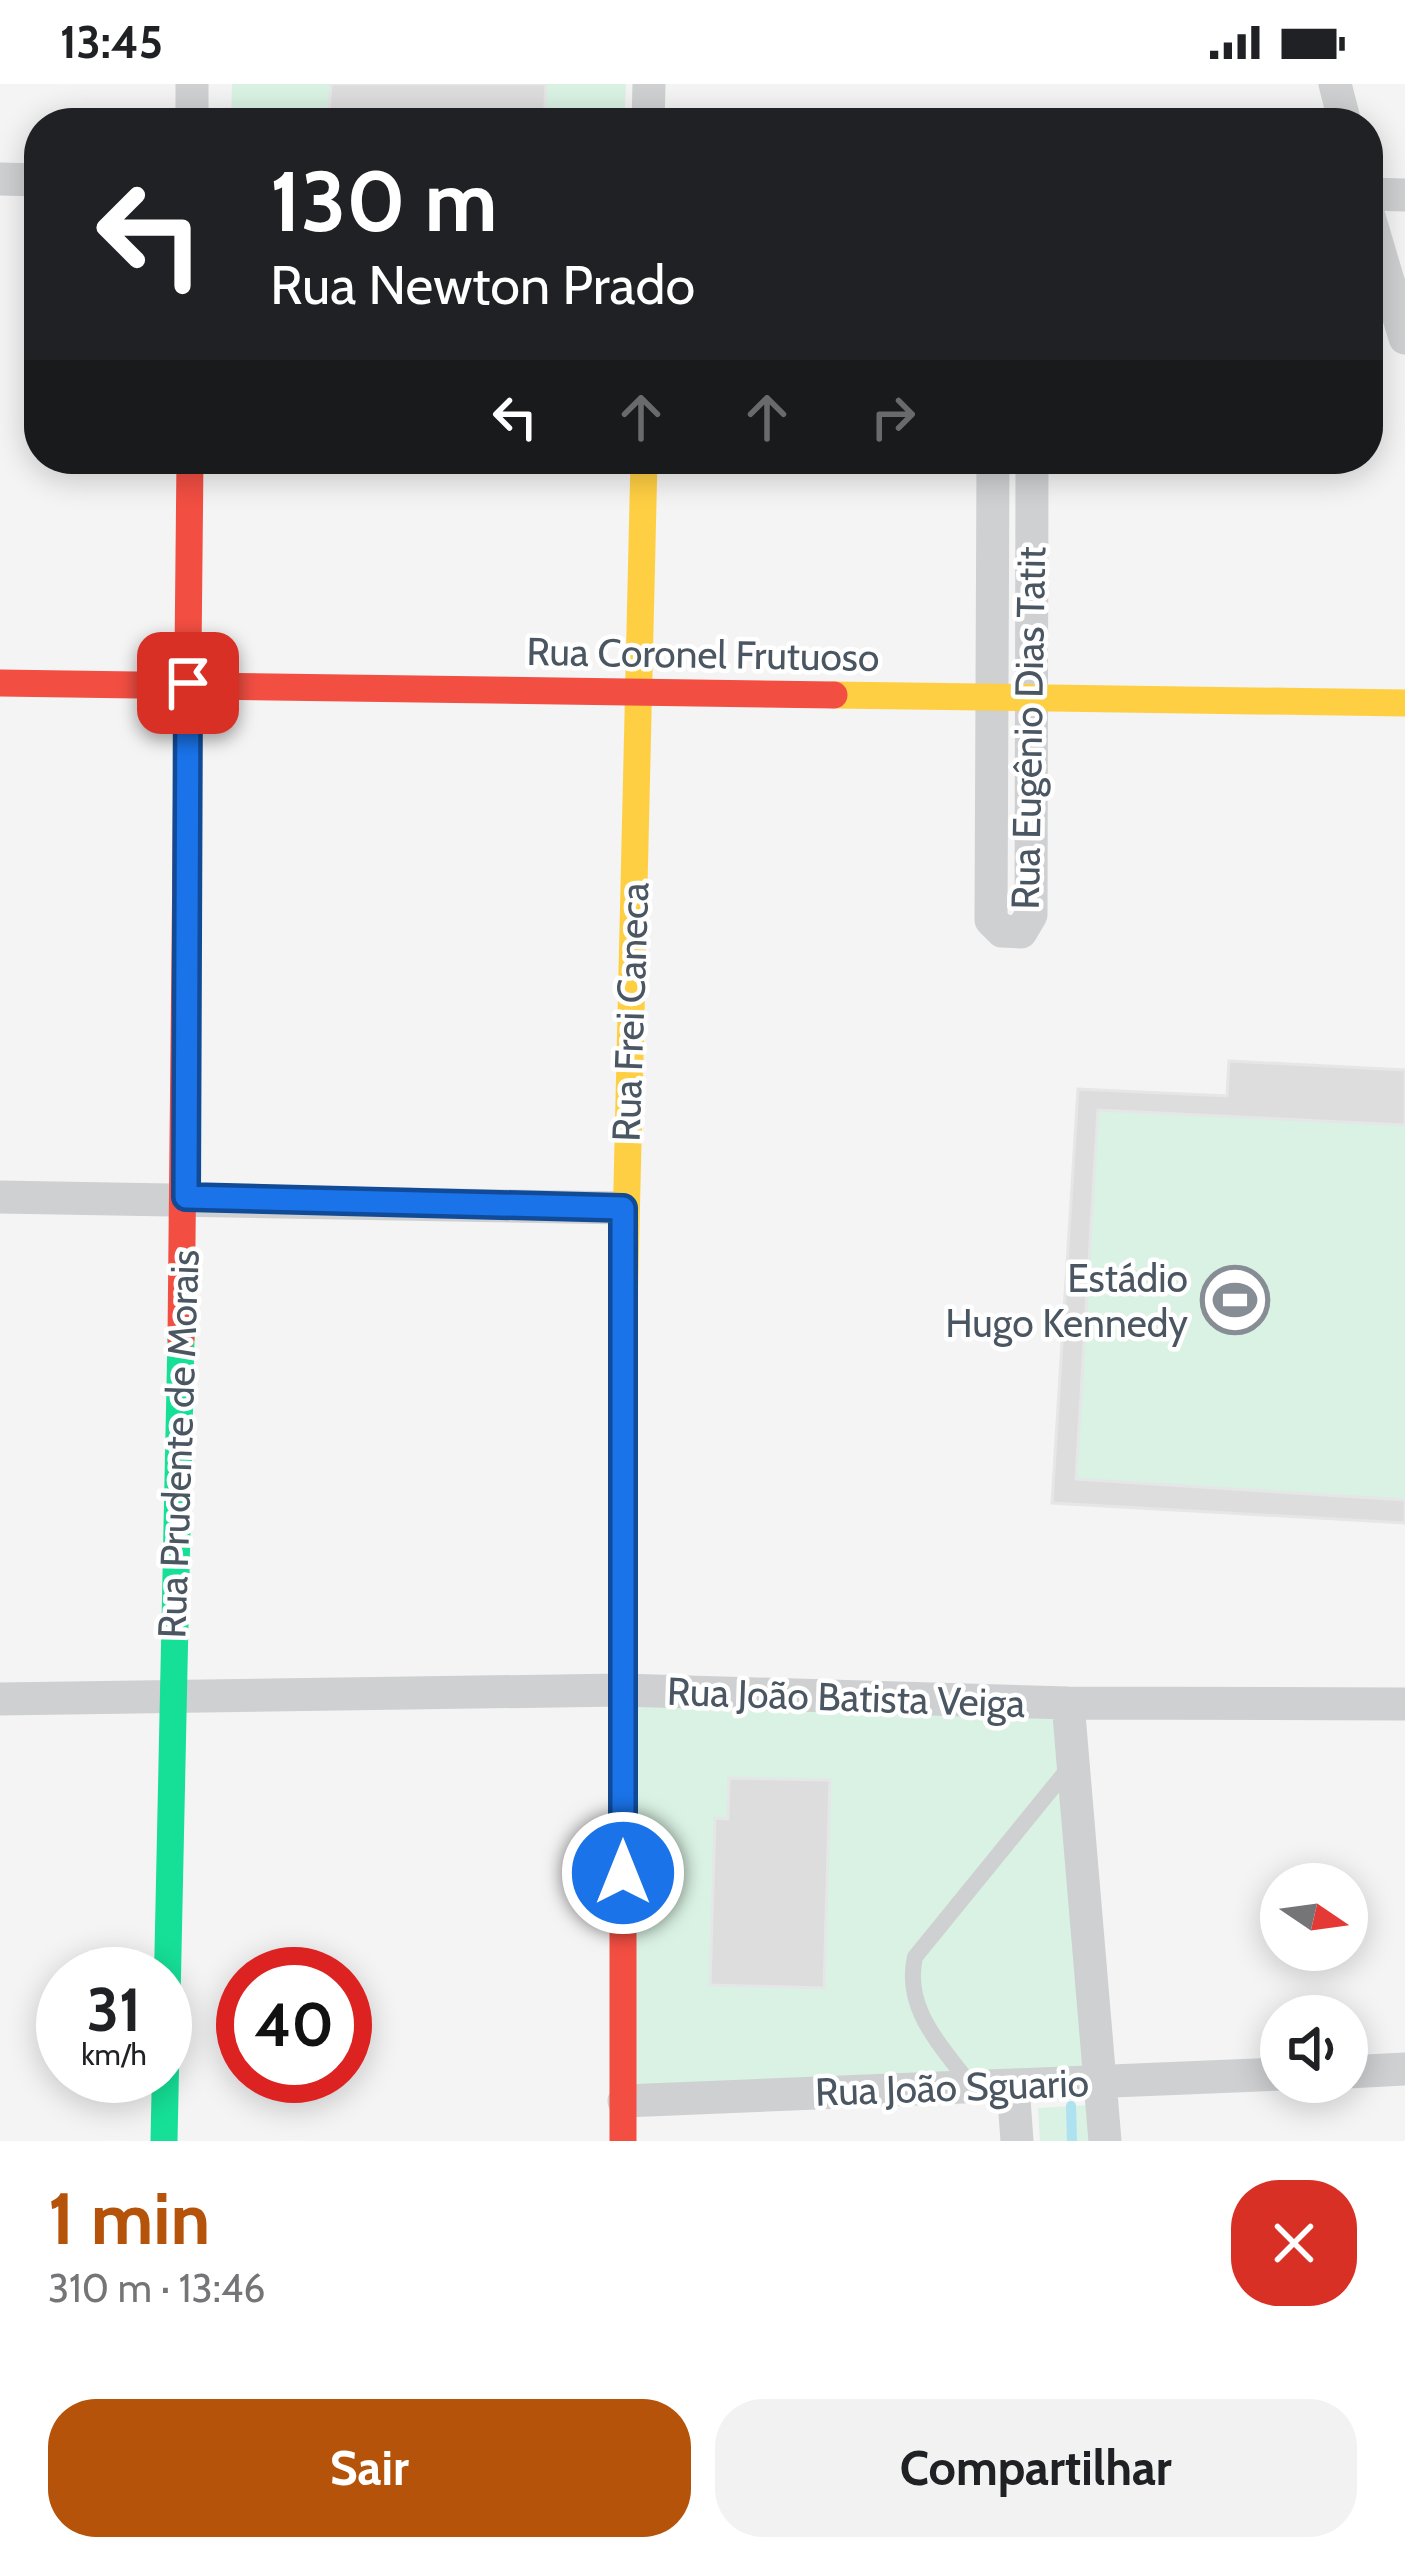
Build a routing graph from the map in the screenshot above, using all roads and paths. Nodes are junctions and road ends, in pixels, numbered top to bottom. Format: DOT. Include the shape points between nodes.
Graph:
graph roads {
  1 [pos="1383,264"];
  2 [pos="1405,338"];
  3 [pos="190,474"];
  4 [pos="644,474"];
  5 [pos="992,474"];
  6 [pos="1031,474"];
  7 [pos="0,683"];
  8 [pos="188,683"];
  9 [pos="640,693"];
  10 [pos="991,697"];
  11 [pos="1030,698"];
  12 [pos="1405,703"];
  13 [pos="0,1197"];
  14 [pos="186,1197"];
  15 [pos="623,1208"];
  16 [pos="622,1690"];
  17 [pos="170,1697"];
  18 [pos="0,1700"];
  19 [pos="1068,1703"];
  20 [pos="1405,1704"];
  21 [pos="1072,1763"];
  22 [pos="1405,2069"];
  23 [pos="1368,2071"];
  24 [pos="1260,2075"];
  25 [pos="1097,2081"];
  26 [pos="1013,2085"];
  27 [pos="972,2086"];
  28 [pos="624,2101"];
  29 [pos="164,2141"];
  30 [pos="623,2141"];
  31 [pos="1018,2141"];
  32 [pos="1105,2141"];
  1 -- 2 [label="street"];
  3 -- 8 [label="street, Rua Prudente de Morais"];
  4 -- 9 [label="street, Rua Frei Caneca"];
  5 -- 10 [label="street, Rua Eugênio Dias Tatit"];
  6 -- 11 [label="street, Rua Eugênio Dias Tatit"];
  7 -- 8 [label="street, Rua Coronel Frutuoso"];
  8 -- 9 [label="street, Rua Coronel Frutuoso"];
  8 -- 14 [label="street, Rua Prudente de Morais"];
  9 -- 10 [label="street, Rua Coronel Frutuoso"];
  9 -- 15 [label="street, Rua Frei Caneca"];
  10 -- 11 [label="street, Rua Coronel Frutuoso"];
  10 -- 11 [label="street, Rua Eugênio Dias Tatit" via="991,920 1002,931 1021,932 1031,915"];
  11 -- 12 [label="street, Rua Coronel Frutuoso"];
  13 -- 14 [label="street"];
  14 -- 15 [label="street"];
  14 -- 17 [label="street, Rua Prudente de Morais"];
  15 -- 16 [label="street, Rua Frei Caneca"];
  16 -- 17 [label="street, Rua João Batista Veiga"];
  16 -- 19 [label="street, Rua João Batista Veiga"];
  16 -- 28 [label="street, Rua Frei Caneca"];
  17 -- 18 [label="street, Rua João Batista Veiga"];
  17 -- 29 [label="street, Rua Prudente de Morais"];
  19 -- 20 [label="street, Rua João Batista Veiga"];
  19 -- 21 [label="street"];
  21 -- 25 [label="street"];
  21 -- 27 [label="lane" via="915,1957 913,1997 922,2019"];
  22 -- 23 [label="street"];
  24 -- 25 [label="street, Rua João Sguario"];
  25 -- 26 [label="street, Rua João Sguario"];
  25 -- 32 [label="street"];
  26 -- 27 [label="street, Rua João Sguario"];
  26 -- 31 [label="street"];
  27 -- 28 [label="street, Rua João Sguario"];
  28 -- 30 [label="street, Rua Frei Caneca"];
}
